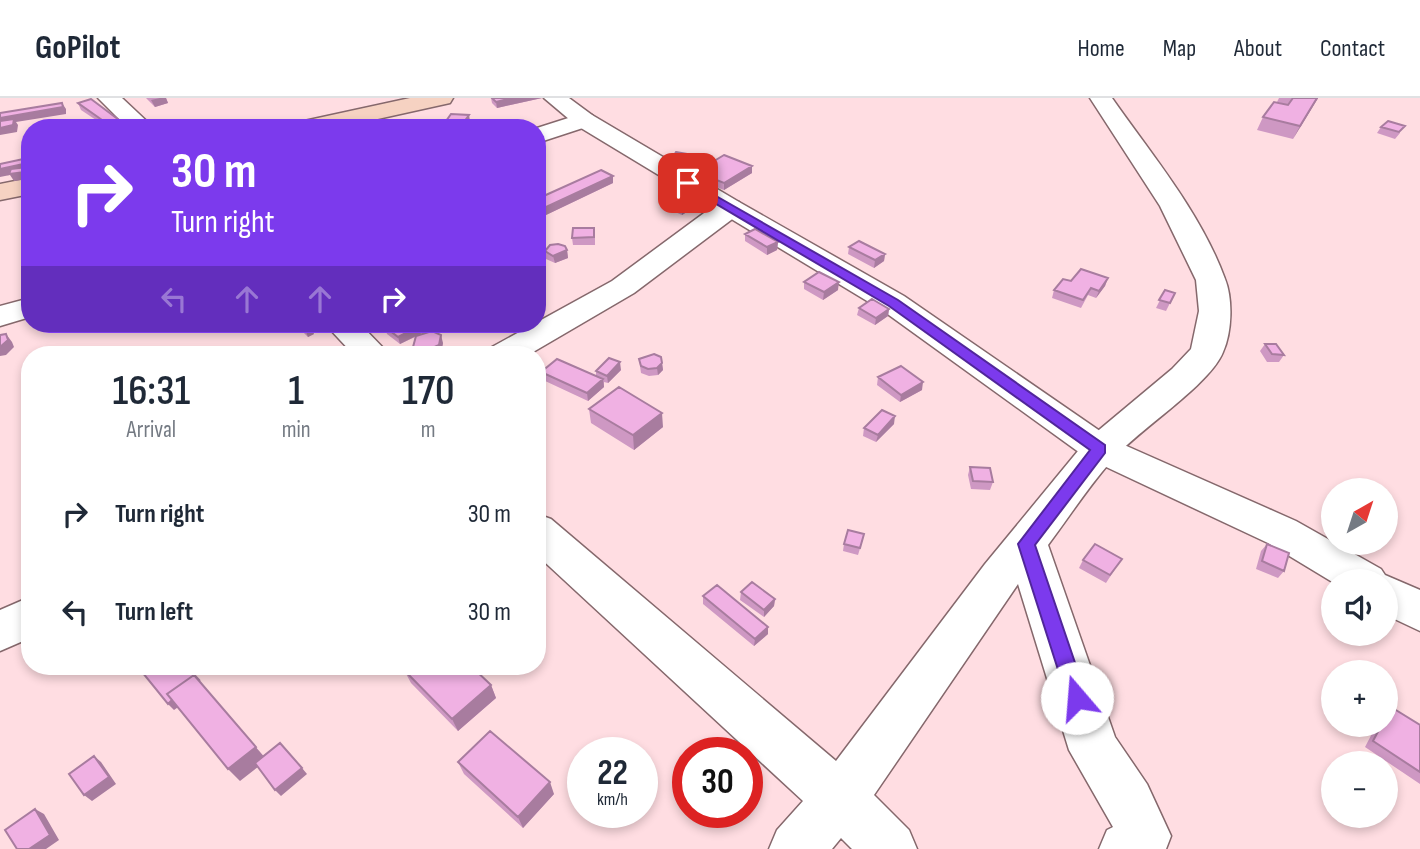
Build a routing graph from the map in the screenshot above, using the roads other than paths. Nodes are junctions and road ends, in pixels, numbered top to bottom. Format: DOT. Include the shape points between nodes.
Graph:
graph roads {
  1 [pos="109,98"];
  2 [pos="442,98"];
  3 [pos="555,98"];
  4 [pos="1101,98"];
  5 [pos="132,119"];
  6 [pos="345,119"];
  7 [pos="584,120"];
  8 [pos="546,133"];
  9 [pos="21,188"];
  10 [pos="0,192"];
  11 [pos="729,208"];
  12 [pos="21,310"];
  13 [pos="0,316"];
  14 [pos="546,331"];
  15 [pos="350,333"];
  16 [pos="542,333"];
  17 [pos="364,346"];
  18 [pos="520,346"];
  19 [pos="1100,449"];
  20 [pos="546,538"];
  21 [pos="1027,544"];
  22 [pos="1345,569"];
  23 [pos="1398,600"];
  24 [pos="1420,612"];
  25 [pos="21,621"];
  26 [pos="0,632"];
  27 [pos="840,799"];
  28 [pos="796,849"];
  29 [pos="890,849"];
  30 [pos="1126,849"];
  1 -- 5 [label="street"];
  2 -- 6 [label="main road"];
  3 -- 7 [label="street"];
  4 -- 19 [label="street" via="1191,237 1211,279 1215,311 1208,352"];
  7 -- 8 [label="street"];
  7 -- 11 [label="street"];
  9 -- 10 [label="main road"];
  11 -- 14 [label="street" via="623,287"];
  11 -- 19 [label="street" via="893,303"];
  12 -- 13 [label="street"];
  15 -- 17 [label="street"];
  16 -- 18 [label="street"];
  19 -- 21 [label="street"];
  19 -- 22 [label="street" via="1282,532"];
  20 -- 27 [label="street"];
  21 -- 27 [label="street"];
  21 -- 30 [label="street" via="1094,750 1144,836 1139,844"];
  23 -- 24 [label="street"];
  25 -- 26 [label="street"];
  27 -- 28 [label="street"];
  27 -- 29 [label="street"];
}
